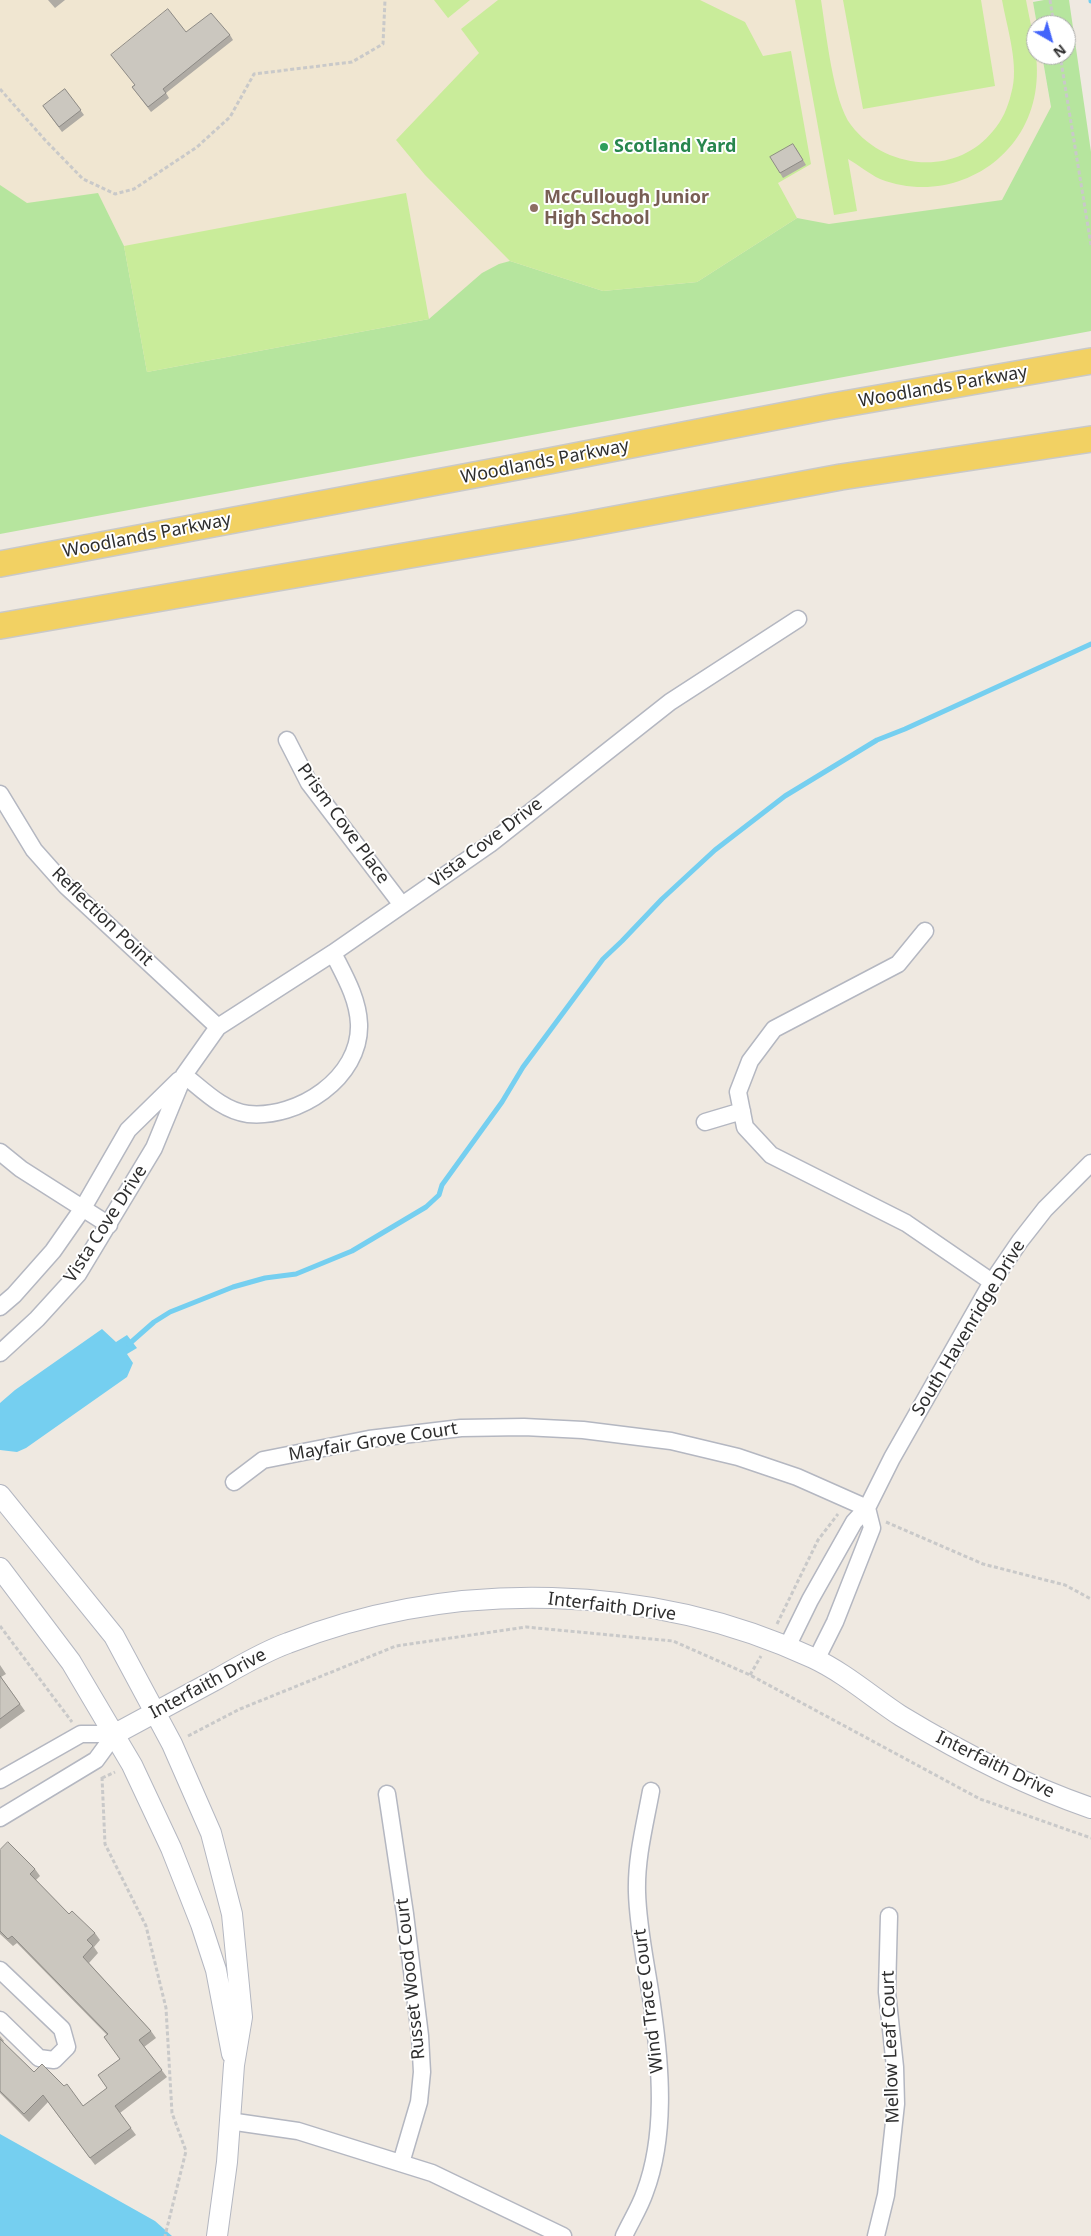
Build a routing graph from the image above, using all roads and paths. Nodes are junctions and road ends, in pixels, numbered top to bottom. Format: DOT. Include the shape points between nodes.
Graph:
graph roads {
  1 [pos="385,0"];
  2 [pos="1050,0"];
  3 [pos="1052,15"];
  4 [pos="1062,65"];
  5 [pos="0,89"];
  6 [pos="1091,246"];
  7 [pos="1091,361"];
  8 [pos="1091,439"];
  9 [pos="0,564"];
  10 [pos="798,619"];
  11 [pos="0,626"];
  12 [pos="287,740"];
  13 [pos="0,794"];
  14 [pos="402,905"];
  15 [pos="925,931"];
  16 [pos="333,953"];
  17 [pos="218,1027"];
  18 [pos="184,1075"];
  19 [pos="742,1111"];
  20 [pos="705,1122"];
  21 [pos="0,1152"];
  22 [pos="1091,1163"];
  23 [pos="83,1208"];
  24 [pos="109,1225"];
  25 [pos="992,1282"];
  26 [pos="0,1307"];
  27 [pos="0,1352"];
  28 [pos="234,1482"];
  29 [pos="0,1495"];
  30 [pos="867,1508"];
  31 [pos="0,1568"];
  32 [pos="1091,1598"];
  33 [pos="0,1626"];
  34 [pos="778,1644"];
  35 [pos="816,1660"];
  36 [pos="750,1675"];
  37 [pos="156,1712"];
  38 [pos="81,1734"];
  39 [pos="115,1734"];
  40 [pos="172,1744"];
  41 [pos="96,1760"];
  42 [pos="132,1765"];
  43 [pos="102,1778"];
  44 [pos="0,1780"];
  45 [pos="651,1791"];
  46 [pos="387,1794"];
  47 [pos="1091,1808"];
  48 [pos="0,1818"];
  49 [pos="1091,1838"];
  50 [pos="889,1916"];
  51 [pos="0,1970"];
  52 [pos="0,2020"];
  53 [pos="234,2065"];
  54 [pos="229,2121"];
  55 [pos="401,2163"];
  56 [pos="165,2236"];
  57 [pos="217,2236"];
  58 [pos="563,2236"];
  59 [pos="624,2236"];
  60 [pos="876,2236"];
  1 -- 5 [label="path" via="383,44 352,62 254,74 230,117 196,147 134,189 115,194 83,178 44,140"];
  2 -- 3 [label="path"];
  4 -- 6 [label="path"];
  7 -- 9 [label="main road, Woodlands Parkway" via="827,407"];
  8 -- 11 [label="main road" via="841,477"];
  10 -- 14 [label="street, Vista Cove Drive" via="670,702 490,844"];
  12 -- 14 [label="street, Prism Cove Place" via="309,783"];
  13 -- 17 [label="street, Reflection Point" via="34,850 66,886"];
  14 -- 16 [label="street, Vista Cove Drive"];
  15 -- 19 [label="street" via="898,964 774,1029 750,1061 738,1092"];
  16 -- 17 [label="street, Vista Cove Drive"];
  16 -- 18 [label="street" via="353,996 359,1024 353,1055 332,1084 291,1109 247,1114 224,1107"];
  17 -- 18 [label="street, Vista Cove Drive"];
  18 -- 23 [label="street, Vista Cove Drive" via="128,1130"];
  18 -- 24 [label="street, Vista Cove Drive" via="154,1148"];
  19 -- 20 [label="street"];
  19 -- 25 [label="street" via="745,1127 771,1155 906,1223"];
  21 -- 23 [label="street"];
  22 -- 25 [label="street, South Havenridge Drive" via="1045,1209"];
  23 -- 24 [label="street"];
  23 -- 26 [label="street, Vista Cove Drive" via="53,1252"];
  24 -- 27 [label="street, Vista Cove Drive" via="78,1274 37,1319"];
  25 -- 30 [label="street, South Havenridge Drive"];
  28 -- 30 [label="street, Mayfair Grove Court" via="263,1460 359,1441 461,1428 524,1427 584,1430 671,1441 738,1456"];
  29 -- 37 [label="street" via="114,1636"];
  30 -- 32 [label="path" via="885,1521 983,1564 1065,1584"];
  30 -- 34 [label="street, South Havenridge Drive" via="854,1522 810,1600"];
  30 -- 34 [label="path" via="839,1512 818,1540"];
  30 -- 35 [label="street" via="872,1528 836,1622"];
  31 -- 39 [label="street" via="71,1662"];
  33 -- 38 [label="path"];
  34 -- 35 [label="street, Interfaith Drive"];
  34 -- 36 [label="path"];
  34 -- 37 [label="street, Interfaith Drive" via="690,1616 626,1605 512,1597 461,1600 387,1612 321,1630 253,1659"];
  35 -- 47 [label="street, Interfaith Drive" via="952,1746 1047,1793"];
  36 -- 40 [label="path" via="673,1641 526,1627 396,1646 240,1709"];
  36 -- 49 [label="path" via="980,1799"];
  37 -- 39 [label="street, Interfaith Drive"];
  37 -- 40 [label="street"];
  38 -- 39 [label="street"];
  38 -- 44 [label="street"];
  39 -- 41 [label="street"];
  39 -- 42 [label="street"];
  40 -- 53 [label="street" via="211,1833 232,1914 242,2017"];
  41 -- 43 [label="path"];
  41 -- 48 [label="street"];
  42 -- 43 [label="path"];
  42 -- 53 [label="street" via="171,1848 201,1924 216,1970"];
  43 -- 56 [label="path" via="105,1844 146,1926 166,2008 172,2113 186,2151"];
  45 -- 59 [label="street, Wind Trace Court" via="637,1890 640,1933 654,2020 659,2114 652,2170"];
  46 -- 55 [label="street, Russet Wood Court" via="405,1914 422,2072 419,2102"];
  50 -- 60 [label="street, Mellow Leaf Court" via="887,1992 896,2104 887,2187"];
  51 -- 52 [label="street" via="62,2029 67,2047 54,2060 39,2058"];
  53 -- 54 [label="street"];
  54 -- 55 [label="street" via="298,2130"];
  54 -- 57 [label="street"];
  55 -- 58 [label="street" via="432,2173"];
}
